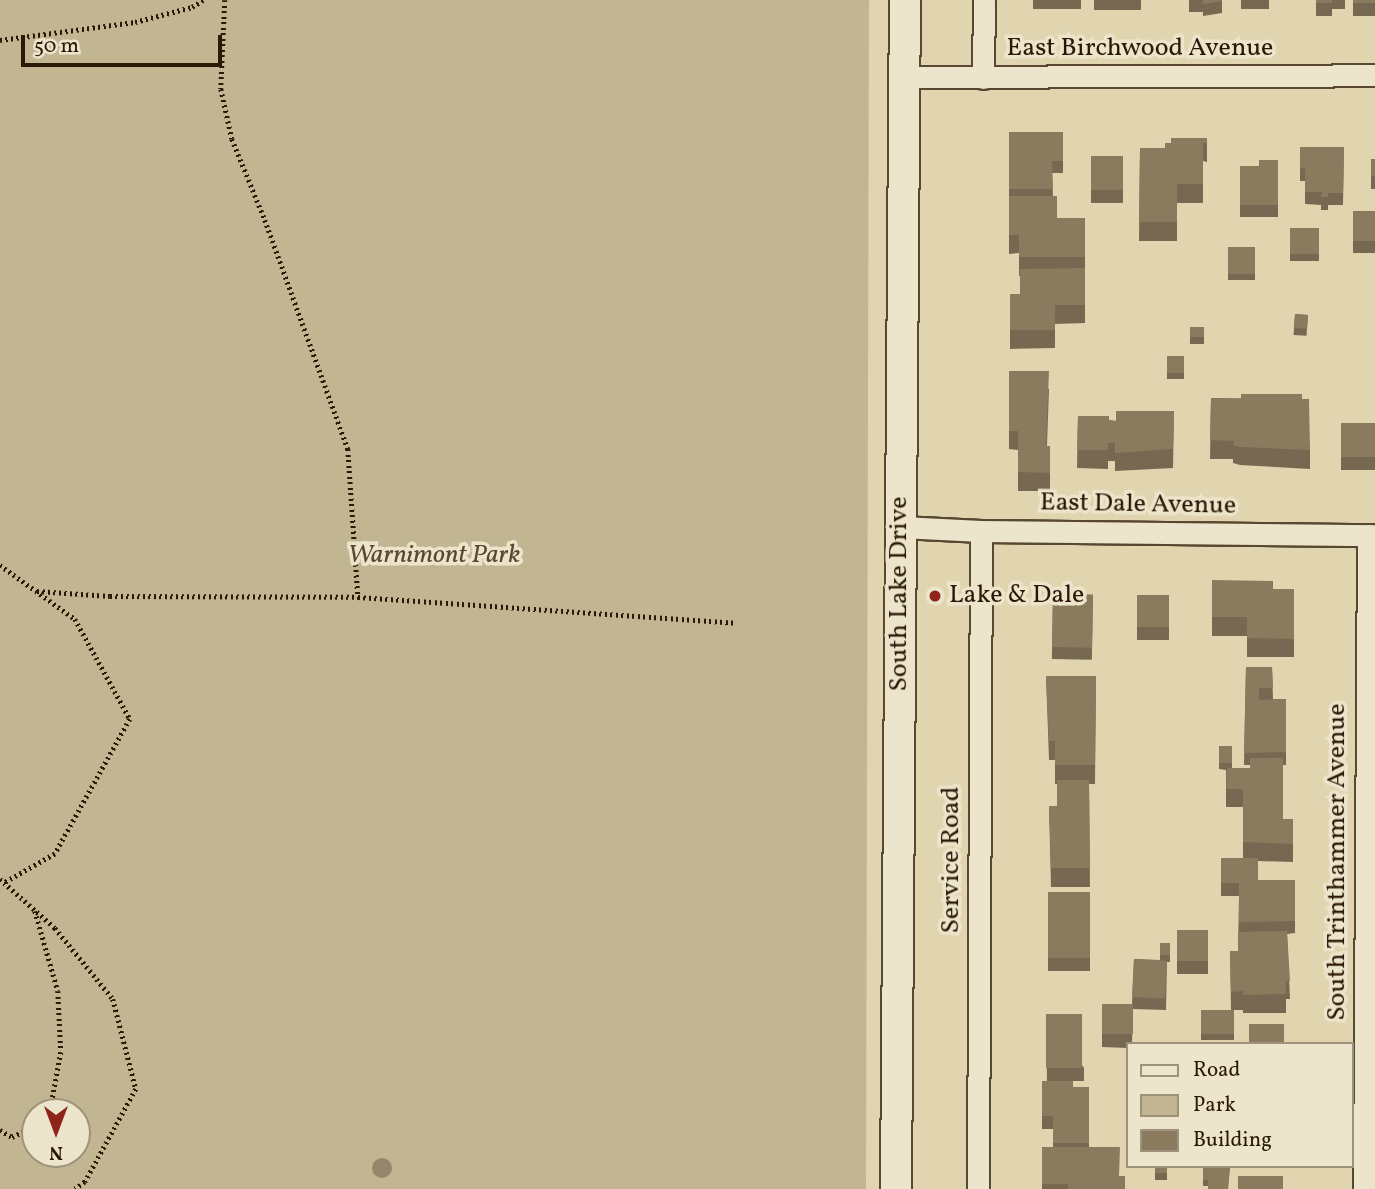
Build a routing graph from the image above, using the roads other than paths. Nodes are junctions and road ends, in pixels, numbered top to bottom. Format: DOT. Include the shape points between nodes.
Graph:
graph roads {
  1 [pos="905,0"];
  2 [pos="984,0"];
  3 [pos="1375,75"];
  4 [pos="906,77"];
  5 [pos="984,78"];
  6 [pos="901,527"];
  7 [pos="981,531"];
  8 [pos="1371,535"];
  9 [pos="896,1189"];
  10 [pos="978,1189"];
  11 [pos="1364,1189"];
  1 -- 4 [label="main road, South Lake Drive"];
  2 -- 5 [label="street"];
  3 -- 5 [label="street, East Birchwood Avenue"];
  4 -- 5 [label="street, East Birchwood Avenue"];
  4 -- 6 [label="main road, South Lake Drive"];
  6 -- 7 [label="street, East Dale Avenue"];
  6 -- 9 [label="main road, South Lake Drive"];
  7 -- 8 [label="street, East Dale Avenue"];
  7 -- 10 [label="street, Service Road"];
  8 -- 11 [label="street, South Trinthammer Avenue"];
}
